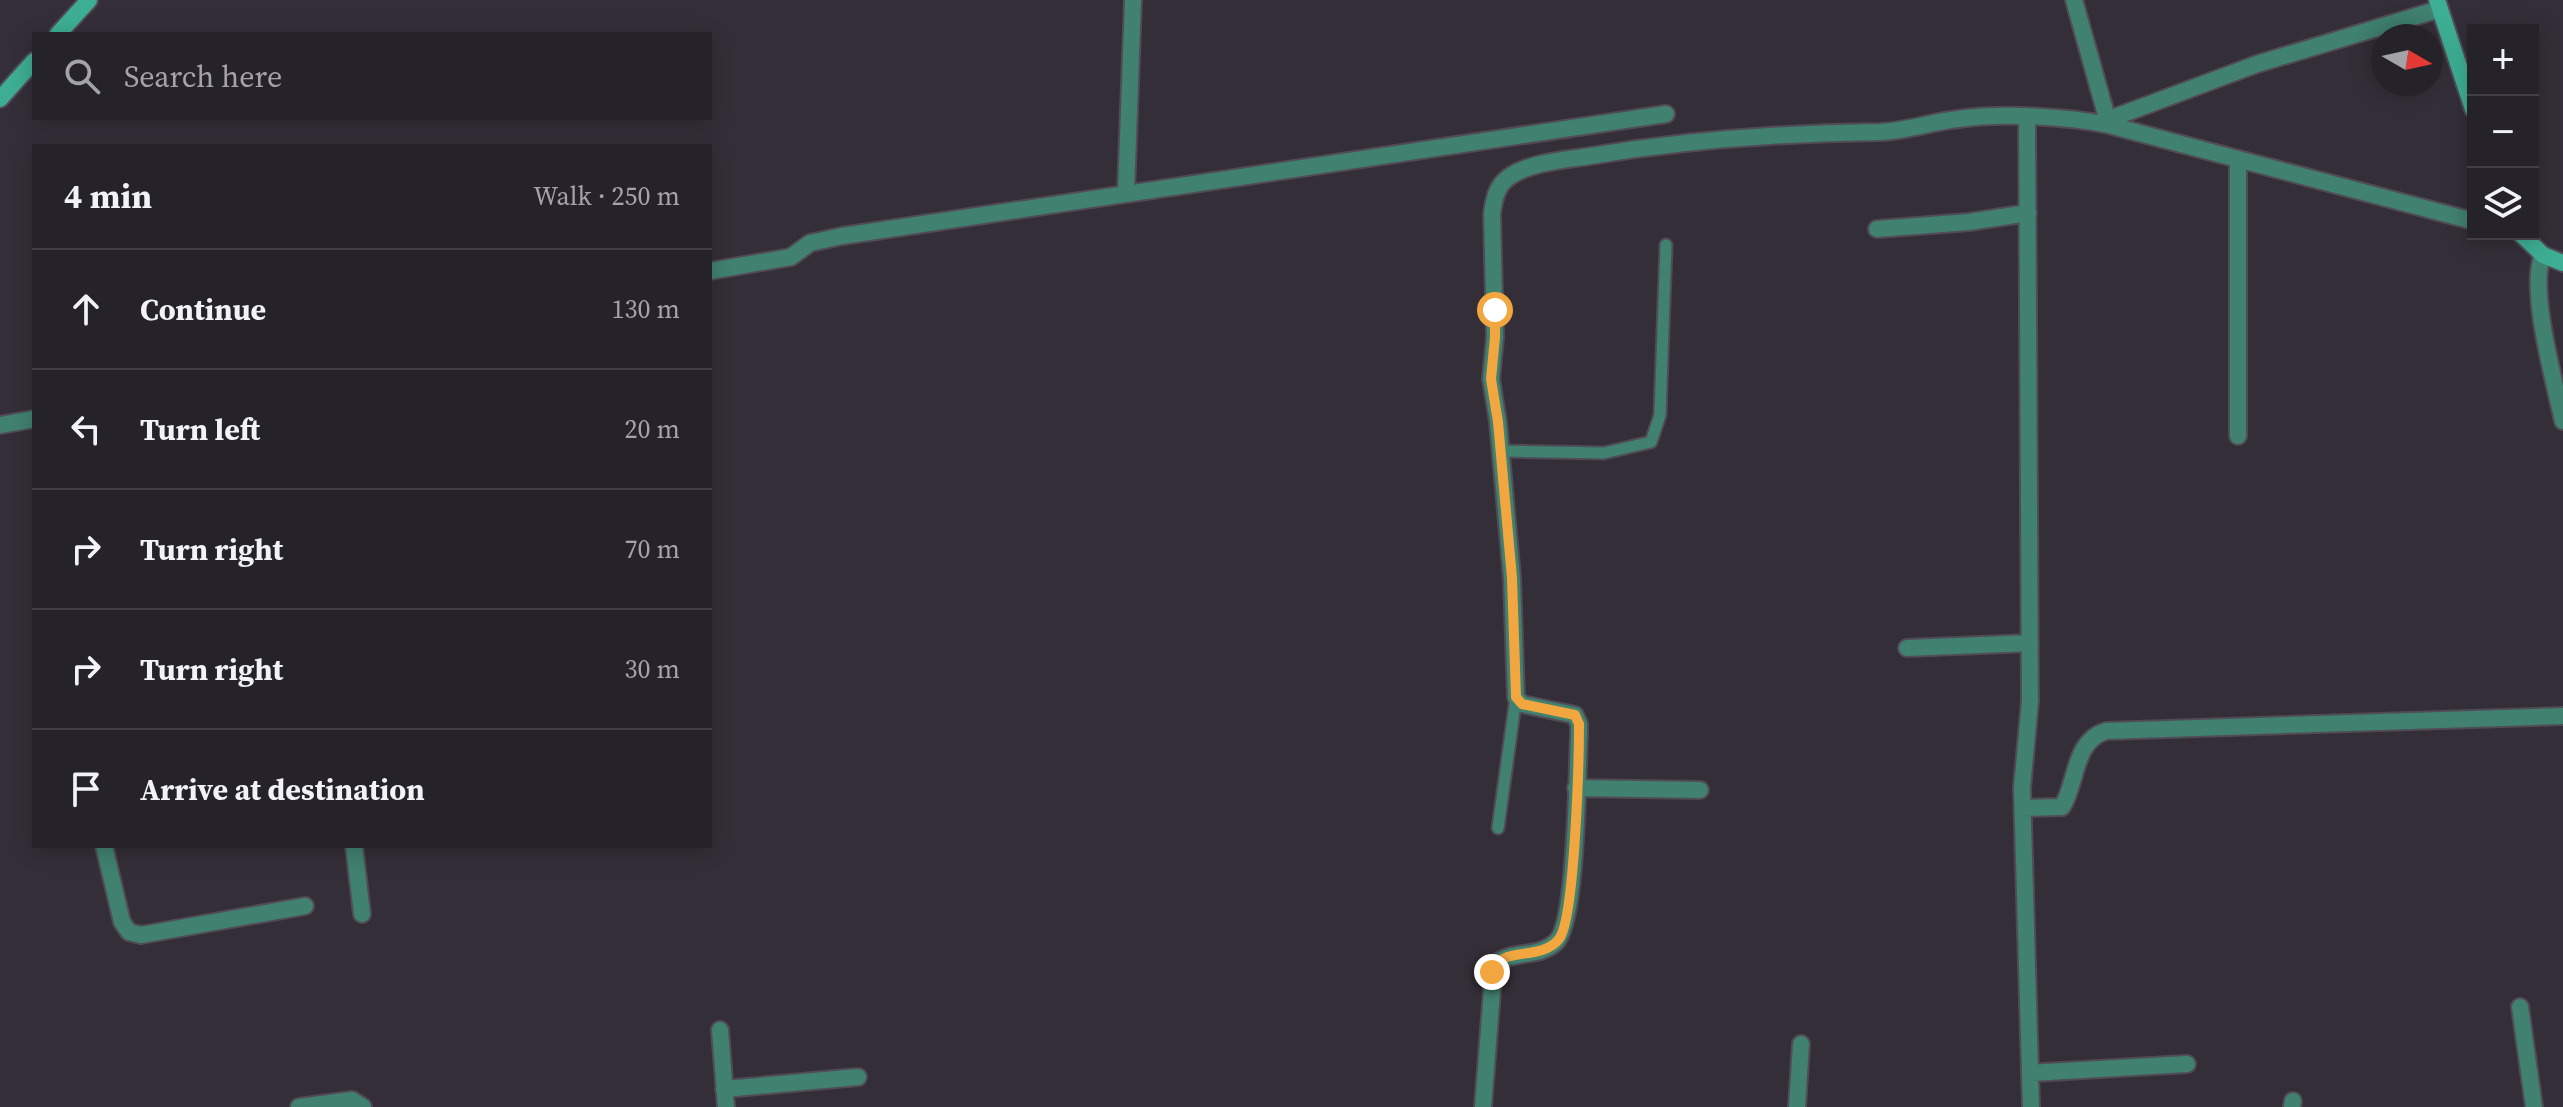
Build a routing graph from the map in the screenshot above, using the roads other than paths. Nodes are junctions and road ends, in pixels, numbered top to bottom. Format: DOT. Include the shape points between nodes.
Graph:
graph roads {
  1 [pos="89,0"];
  2 [pos="1133,0"];
  3 [pos="2074,0"];
  4 [pos="2439,4"];
  5 [pos="60,32"];
  6 [pos="32,63"];
  7 [pos="2469,96"];
  8 [pos="0,99"];
  9 [pos="1666,114"];
  10 [pos="2027,118"];
  11 [pos="2108,122"];
  12 [pos="2238,161"];
  13 [pos="1126,193"];
  14 [pos="2028,213"];
  15 [pos="2467,219"];
  16 [pos="1877,229"];
  17 [pos="2527,240"];
  18 [pos="1666,245"];
  19 [pos="2543,255"];
  20 [pos="2563,263"];
  21 [pos="712,271"];
  22 [pos="32,419"];
  23 [pos="2563,421"];
  24 [pos="0,425"];
  25 [pos="2238,436"];
  26 [pos="1500,451"];
  27 [pos="2030,643"];
  28 [pos="1907,648"];
  29 [pos="1516,697"];
  30 [pos="2563,716"];
  31 [pos="1576,788"];
  32 [pos="1700,790"];
  33 [pos="2023,808"];
  34 [pos="1498,828"];
  35 [pos="104,848"];
  36 [pos="354,848"];
  37 [pos="305,906"];
  38 [pos="362,914"];
  39 [pos="2520,1007"];
  40 [pos="720,1030"];
  41 [pos="1801,1044"];
  42 [pos="2187,1064"];
  43 [pos="2030,1073"];
  44 [pos="858,1077"];
  45 [pos="724,1089"];
  46 [pos="299,1107"];
  47 [pos="363,1107"];
  48 [pos="726,1107"];
  49 [pos="1483,1107"];
  50 [pos="1797,1107"];
  51 [pos="2031,1107"];
  52 [pos="2534,1107"];
  1 -- 5 [label="main road"];
  2 -- 13 [label="street"];
  3 -- 11 [label="street"];
  4 -- 7 [label="main road"];
  4 -- 11 [label="street" via="2257,64"];
  6 -- 8 [label="main road"];
  9 -- 13 [label="street"];
  10 -- 11 [label="street"];
  10 -- 14 [label="street"];
  10 -- 26 [label="street" via="1970,117 1905,130 1665,144 1509,176 1499,186 1492,214 1491,379"];
  11 -- 12 [label="street"];
  12 -- 15 [label="street"];
  12 -- 25 [label="street"];
  13 -- 21 [label="street" via="842,236 810,243 791,257"];
  14 -- 16 [label="street"];
  14 -- 27 [label="street"];
  17 -- 19 [label="main road"];
  18 -- 26 [label="lane" via="1660,415 1651,442 1604,453"];
  19 -- 20 [label="main road"];
  19 -- 23 [label="street" via="2538,281"];
  22 -- 24 [label="street"];
  26 -- 29 [label="street"];
  27 -- 28 [label="street"];
  27 -- 33 [label="street"];
  29 -- 31 [label="street" via="1522,704 1575,715"];
  29 -- 34 [label="lane"];
  30 -- 33 [label="street" via="2106,731 2079,757 2062,807"];
  31 -- 32 [label="street"];
  31 -- 49 [label="street" via="1570,901 1562,935 1541,952 1506,957 1494,965"];
  33 -- 43 [label="street"];
  35 -- 37 [label="street" via="129,932 141,935"];
  36 -- 38 [label="street"];
  39 -- 52 [label="street"];
  40 -- 45 [label="street"];
  41 -- 50 [label="street"];
  42 -- 43 [label="street"];
  43 -- 51 [label="street"];
  44 -- 45 [label="street"];
  45 -- 48 [label="street"];
  46 -- 47 [label="street" via="352,1100"];
}
